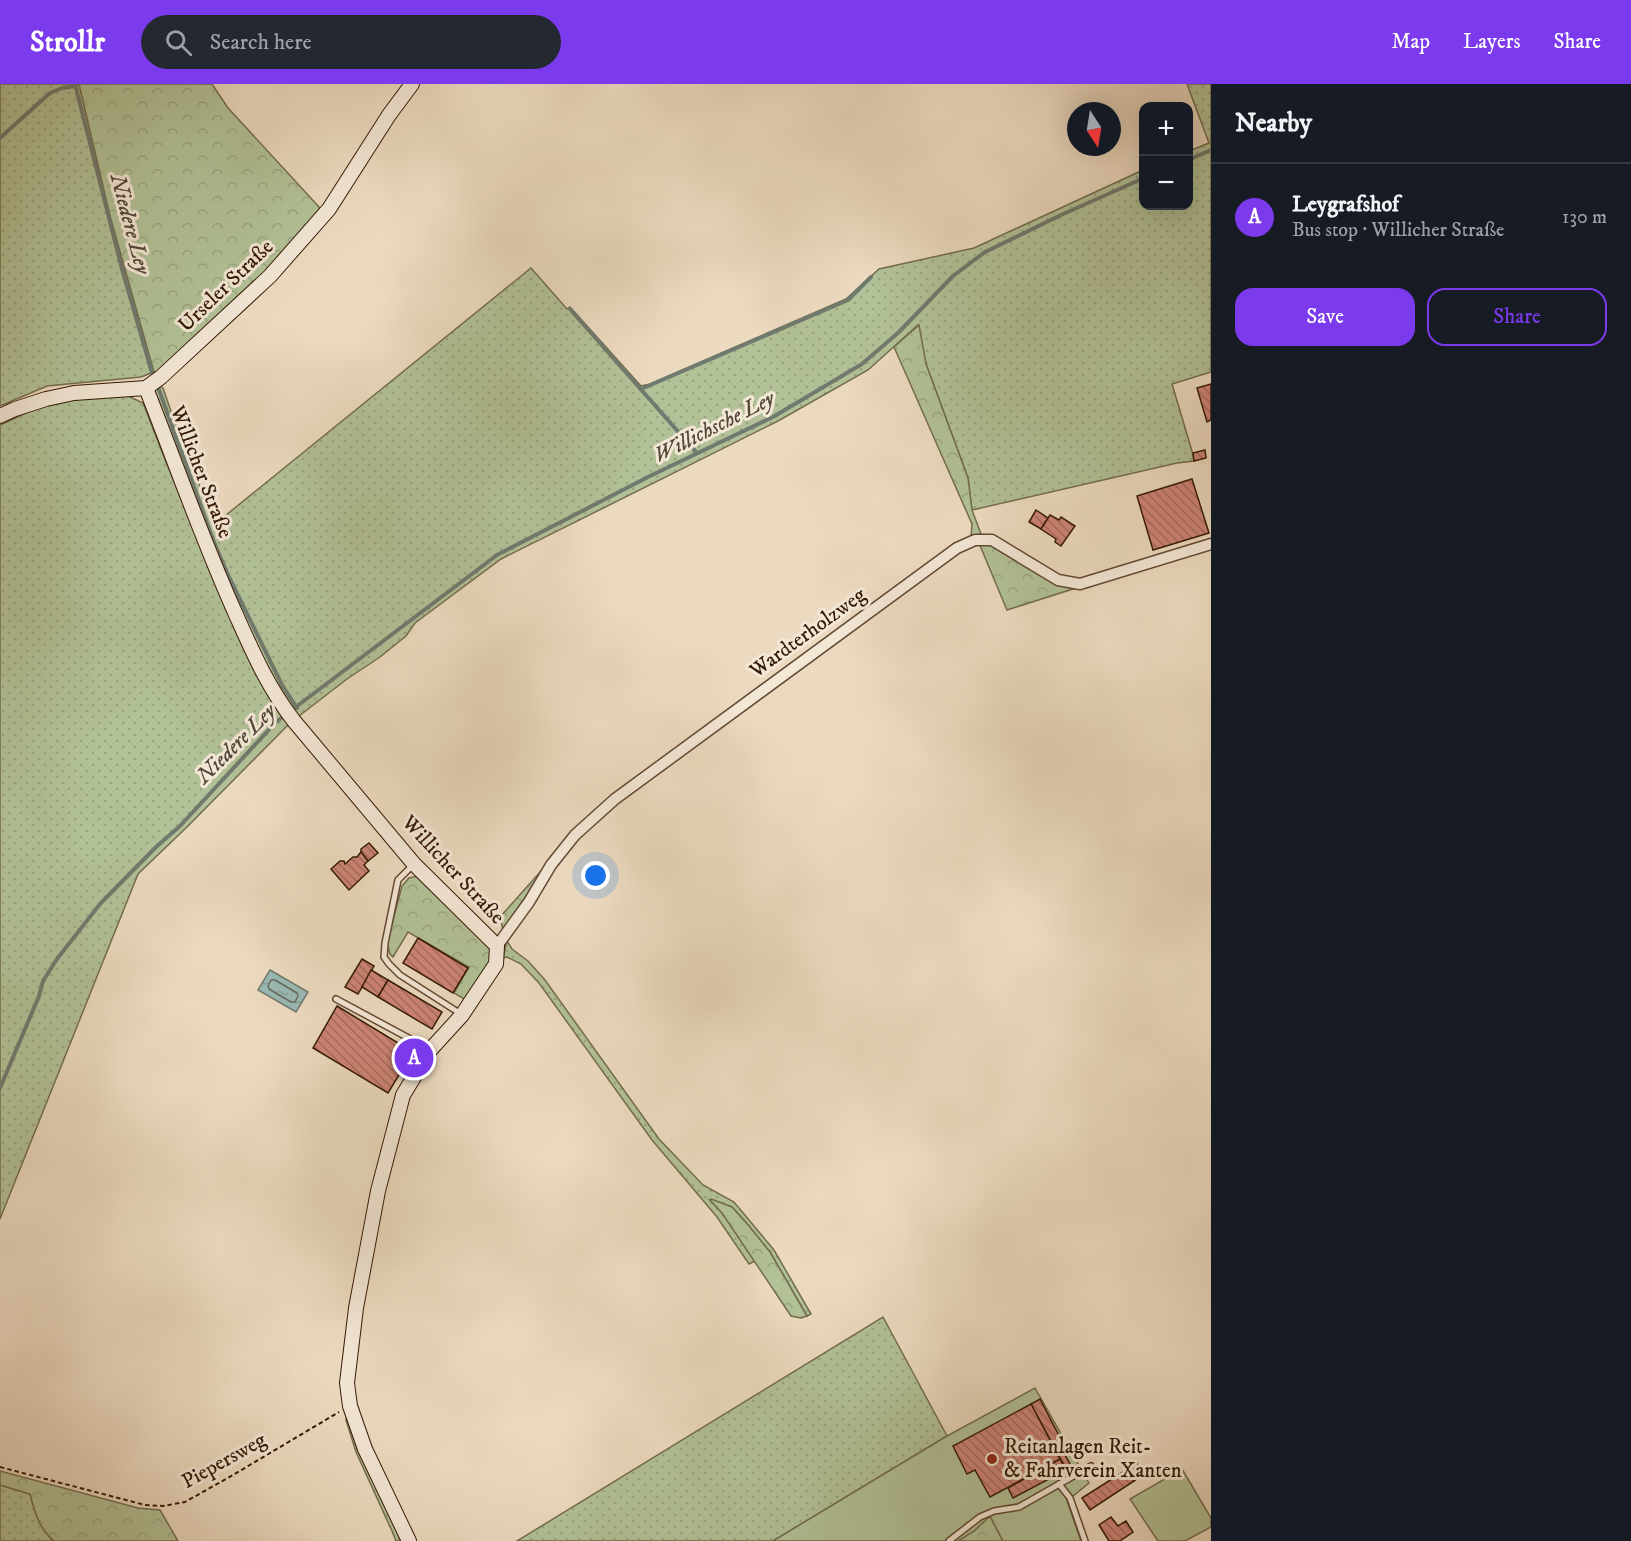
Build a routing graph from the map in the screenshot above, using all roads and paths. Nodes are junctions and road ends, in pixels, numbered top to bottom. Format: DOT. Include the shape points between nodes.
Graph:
graph roads {
  1 [pos="412,84"];
  2 [pos="146,388"];
  3 [pos="0,416"];
  4 [pos="1211,544"];
  5 [pos="414,864"];
  6 [pos="497,946"];
  7 [pos="336,999"];
  8 [pos="462,1015"];
  9 [pos="431,1049"];
  10 [pos="350,1406"];
  11 [pos="1091,1466"];
  12 [pos="0,1467"];
  13 [pos="1059,1484"];
  14 [pos="409,1541"];
  15 [pos="949,1541"];
  16 [pos="1085,1541"];
  1 -- 2 [label="street, Urseler Straße" via="328,209 270,276"];
  2 -- 3 [label="street" via="74,393"];
  2 -- 5 [label="street, Willicher Straße" via="219,578 264,677 294,721"];
  4 -- 6 [label="street, Wardterholzweg" via="1080,584 1058,580 992,540 975,540 957,548 615,799 575,835"];
  5 -- 6 [label="street, Willicher Straße"];
  5 -- 8 [label="lane" via="398,880 384,957 400,975"];
  6 -- 8 [label="street, Willicher Straße" via="496,964"];
  7 -- 9 [label="lane"];
  8 -- 9 [label="street, Willicher Straße"];
  9 -- 10 [label="street, Willicher Straße" via="403,1095 378,1191 356,1308 347,1383"];
  10 -- 12 [label="path, Piepersweg" via="185,1502 163,1506 145,1505"];
  10 -- 14 [label="street, Willicher Straße" via="365,1449"];
  11 -- 13 [label="lane"];
  13 -- 15 [label="lane" via="1019,1506 980,1517"];
  13 -- 16 [label="lane" via="1070,1498"];
}
